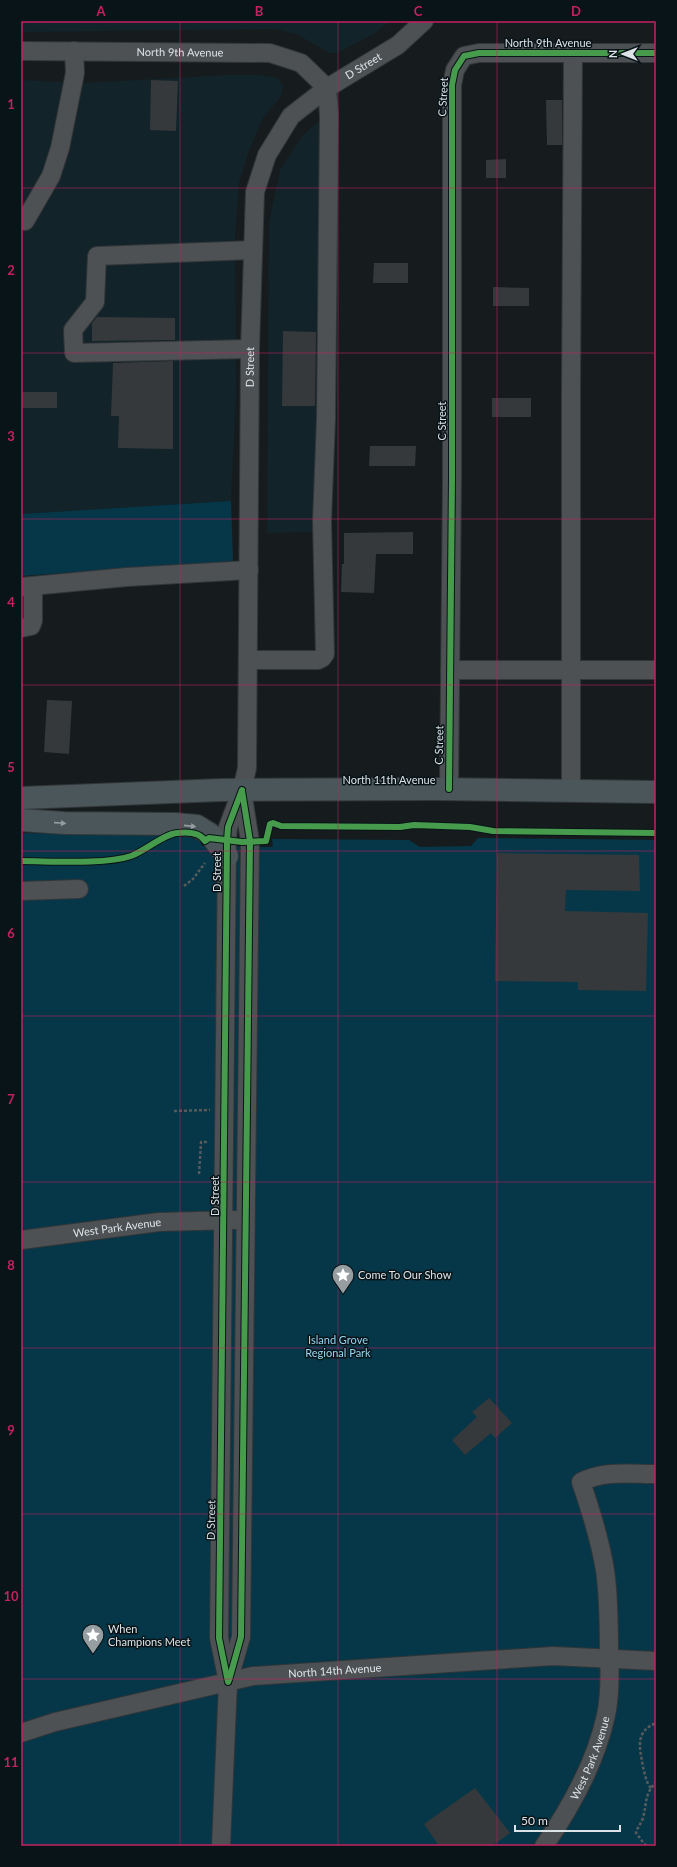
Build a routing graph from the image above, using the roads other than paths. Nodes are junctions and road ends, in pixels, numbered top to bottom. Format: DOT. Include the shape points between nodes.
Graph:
graph roads {
  1 [pos="424,21"];
  2 [pos="21,51"];
  3 [pos="74,51"];
  4 [pos="656,53"];
  5 [pos="573,54"];
  6 [pos="464,56"];
  7 [pos="327,88"];
  8 [pos="25,221"];
  9 [pos="253,250"];
  10 [pos="250,349"];
  11 [pos="249,570"];
  12 [pos="27,587"];
  13 [pos="21,628"];
  14 [pos="248,660"];
  15 [pos="450,670"];
  16 [pos="571,670"];
  17 [pos="656,670"];
  18 [pos="448,789"];
  19 [pos="242,790"];
  20 [pos="571,791"];
  21 [pos="656,792"];
  22 [pos="21,798"];
  23 [pos="21,820"];
  24 [pos="227,856"];
  25 [pos="79,889"];
  26 [pos="21,891"];
  27 [pos="220,1220"];
  28 [pos="245,1220"];
  29 [pos="21,1240"];
  30 [pos="656,1474"];
  31 [pos="609,1660"];
  32 [pos="656,1661"];
  33 [pos="228,1682"];
  34 [pos="21,1733"];
  35 [pos="221,1846"];
  36 [pos="544,1846"];
  1 -- 7 [label="street, D Street" via="398,45"];
  2 -- 3 [label="street, North 9th Avenue"];
  3 -- 7 [label="street, North 9th Avenue" via="270,53 301,63"];
  3 -- 8 [label="street" via="75,73 60,148 51,176"];
  4 -- 5 [label="street, North 9th Avenue"];
  5 -- 6 [label="street, North 9th Avenue" via="479,53"];
  5 -- 16 [label="street"];
  6 -- 15 [label="street, C Street" via="455,70 452,85"];
  7 -- 9 [label="street, D Street" via="291,116 267,155 255,192"];
  7 -- 14 [label="street" via="329,115 326,419 322,520 324,654 318,660"];
  9 -- 10 [label="street, D Street"];
  9 -- 10 [label="street" via="97,256 95,302 73,330 74,353"];
  10 -- 11 [label="street, D Street"];
  11 -- 12 [label="street" via="128,577"];
  11 -- 14 [label="street, D Street"];
  12 -- 13 [label="street" via="33,621 28,628"];
  14 -- 19 [label="street, D Street" via="247,768"];
  15 -- 16 [label="street"];
  15 -- 18 [label="street, C Street"];
  16 -- 17 [label="street"];
  16 -- 20 [label="street"];
  18 -- 19 [label="main road, North 11th Avenue"];
  18 -- 20 [label="main road, North 11th Avenue"];
  19 -- 22 [label="main road, North 11th Avenue"];
  19 -- 24 [label="street, D Street" via="228,827"];
  19 -- 28 [label="street, D Street" via="250,842"];
  20 -- 21 [label="main road, North 11th Avenue"];
  23 -- 24 [label="main road, one-way" via="64,824 197,826 210,834"];
  24 -- 27 [label="street, D Street"];
  25 -- 26 [label="street"];
  27 -- 28 [label="street, West Park Avenue"];
  27 -- 29 [label="street, West Park Avenue" via="159,1222"];
  27 -- 33 [label="street, D Street" via="219,1638"];
  28 -- 33 [label="street, D Street" via="241,1637"];
  30 -- 31 [label="street, West Park Avenue" via="605,1473 581,1482 595,1522 605,1571"];
  31 -- 32 [label="street, North 14th Avenue"];
  31 -- 33 [label="street, North 14th Avenue" via="553,1656 253,1676"];
  31 -- 36 [label="street, West Park Avenue" via="606,1715 599,1740 581,1786"];
  33 -- 34 [label="street, North 14th Avenue" via="62,1720"];
  33 -- 35 [label="street, D Street"];
}
